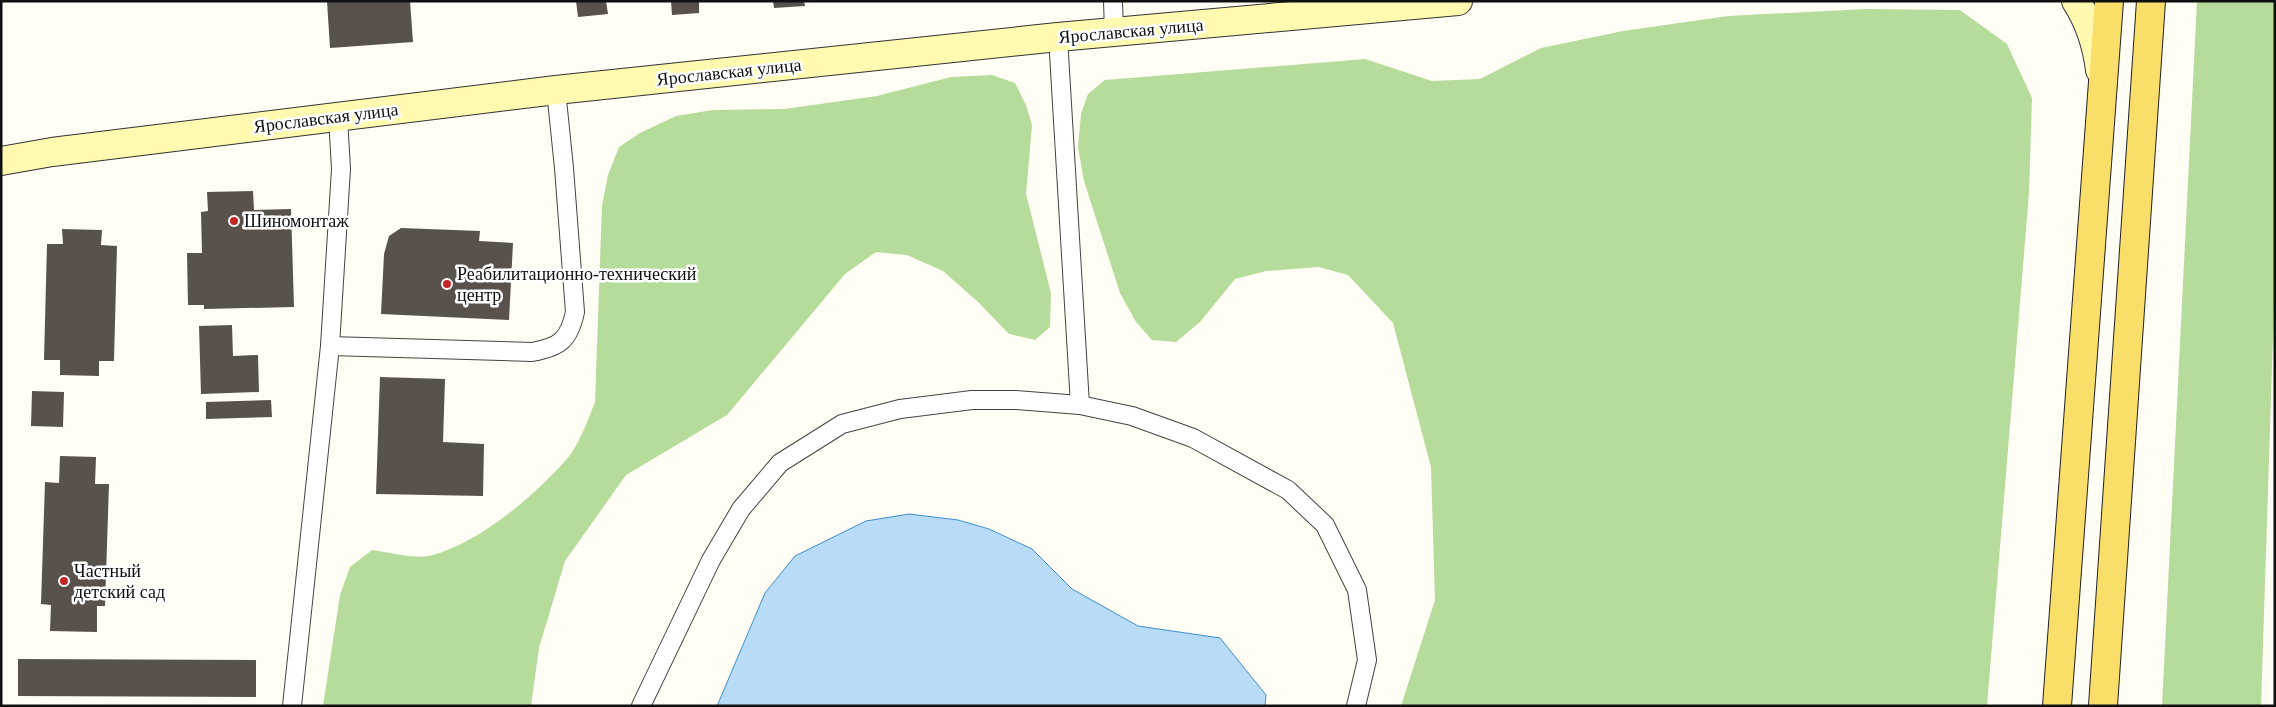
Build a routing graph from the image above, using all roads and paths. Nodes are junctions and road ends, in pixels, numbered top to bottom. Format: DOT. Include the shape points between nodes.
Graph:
graph roads {
  1 [pos="1113,1"];
  2 [pos="1458,1"];
  3 [pos="2076,1"];
  4 [pos="2109,1"];
  5 [pos="2151,1"];
  6 [pos="1114,32"];
  7 [pos="1058,37"];
  8 [pos="556,90"];
  9 [pos="2103,95"];
  10 [pos="338,117"];
  11 [pos="1,161"];
  12 [pos="330,346"];
  13 [pos="1080,405"];
  14 [pos="292,706"];
  15 [pos="641,706"];
  16 [pos="1356,706"];
  17 [pos="2057,706"];
  18 [pos="2103,706"];
  1 -- 6 [label="lane"];
  2 -- 6 [label="main road, Ярославская улица"];
  3 -- 9 [label="main road" via="2087,17 2095,40"];
  4 -- 9 [label="main road"];
  5 -- 18 [label="main road"];
  6 -- 7 [label="main road, Ярославская улица"];
  7 -- 8 [label="main road, Ярославская улица"];
  7 -- 13 [label="lane"];
  8 -- 10 [label="main road, Ярославская улица"];
  8 -- 12 [label="lane" via="575,312 564,341 550,349 532,352"];
  9 -- 17 [label="main road"];
  10 -- 11 [label="main road, Ярославская улица"];
  10 -- 12 [label="lane" via="341,169"];
  12 -- 14 [label="lane"];
  13 -- 15 [label="lane" via="972,400 900,410 842,424 780,463 741,509 711,560"];
  13 -- 16 [label="lane" via="1132,416 1193,438 1288,490 1325,525 1357,590 1366,660"];
}
